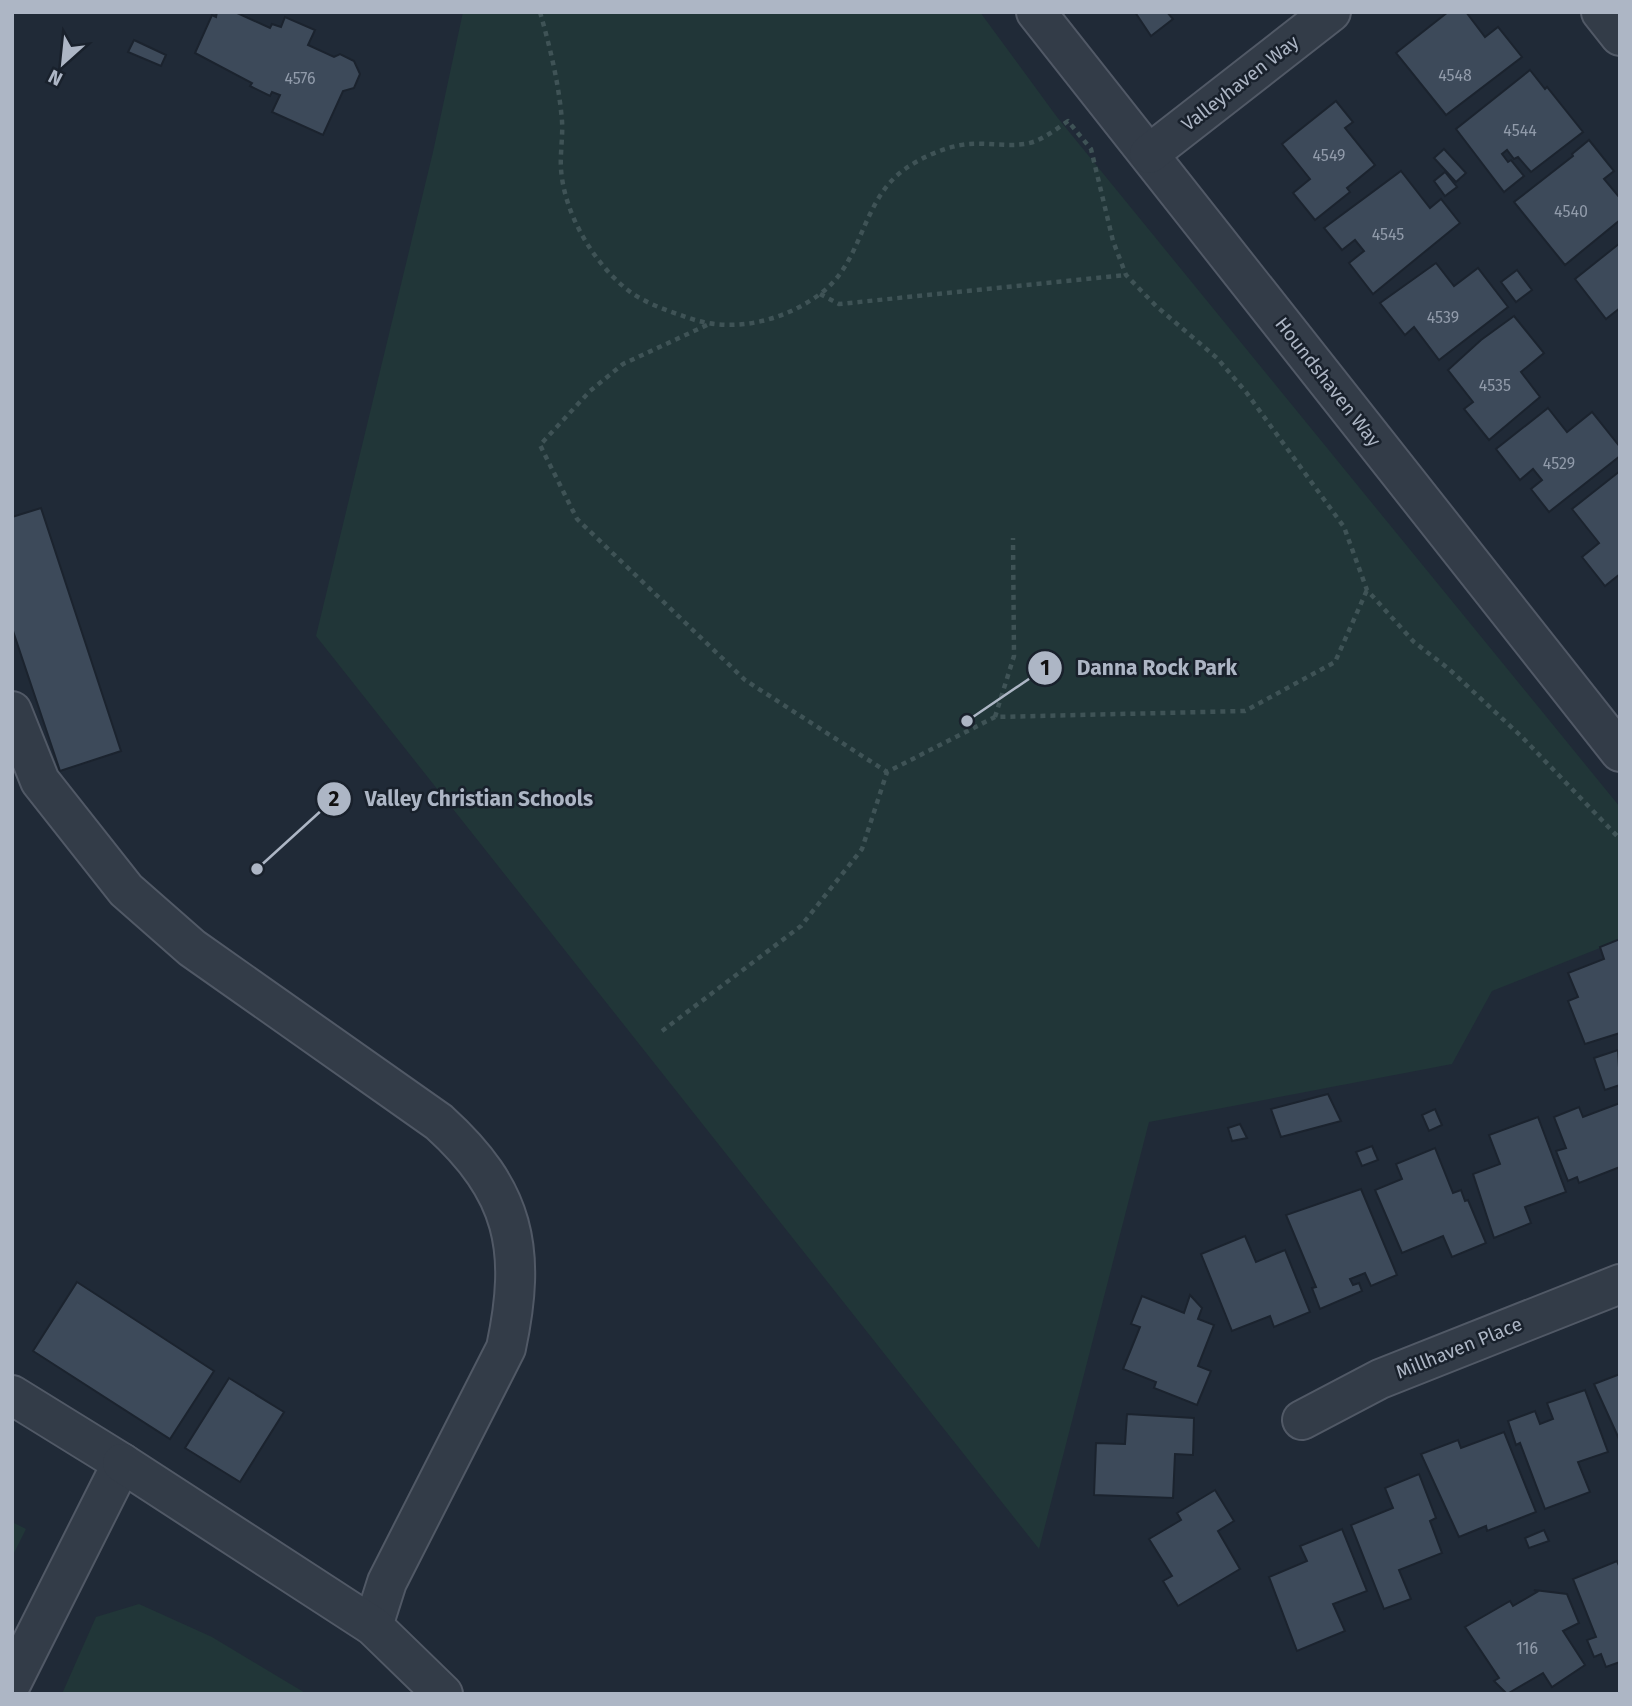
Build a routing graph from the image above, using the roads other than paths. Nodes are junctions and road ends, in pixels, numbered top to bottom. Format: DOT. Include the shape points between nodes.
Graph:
graph roads {
  1 [pos="1036,12"];
  2 [pos="1331,12"];
  3 [pos="1601,12"];
  4 [pos="1620,36"];
  5 [pos="1149,154"];
  6 [pos="12,711"];
  7 [pos="1620,752"];
  8 [pos="1620,1284"];
  9 [pos="12,1395"];
  10 [pos="1302,1420"];
  11 [pos="122,1463"];
  12 [pos="373,1626"];
  13 [pos="12,1682"];
  14 [pos="443,1694"];
  1 -- 5 [label="street, Houndshaven Way"];
  2 -- 5 [label="street, Valleyhaven Way"];
  3 -- 4 [label="street"];
  5 -- 7 [label="street, Houndshaven Way"];
  6 -- 12 [label="street" via="40,782 126,890 192,948 439,1122 470,1150 497,1188 517,1271 506,1348 387,1582"];
  8 -- 10 [label="street, Millhaven Place" via="1380,1379"];
  9 -- 11 [label="street"];
  11 -- 12 [label="street"];
  11 -- 13 [label="street"];
  12 -- 14 [label="street"];
}
